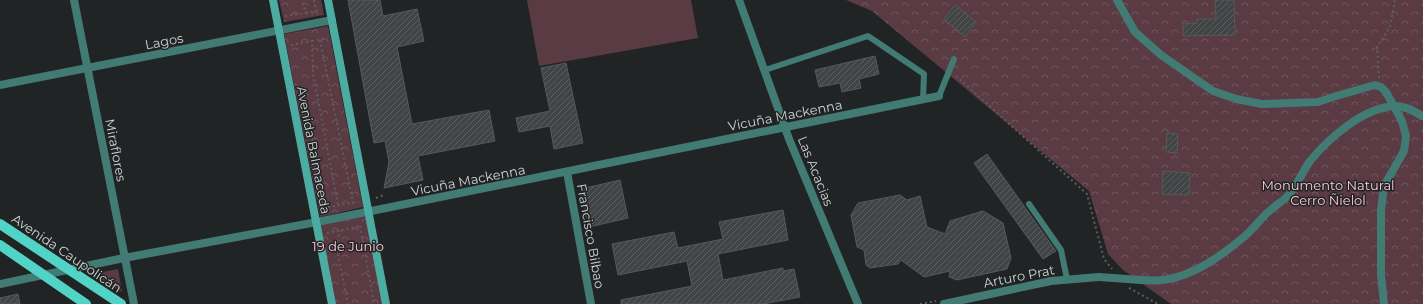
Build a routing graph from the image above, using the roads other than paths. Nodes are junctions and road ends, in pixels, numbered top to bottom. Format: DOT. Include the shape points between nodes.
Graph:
graph roads {
  1 [pos="74,0"];
  2 [pos="273,0"];
  3 [pos="739,0"];
  4 [pos="1117,0"];
  5 [pos="329,4"];
  6 [pos="332,20"];
  7 [pos="278,30"];
  8 [pos="954,59"];
  9 [pos="87,68"];
  10 [pos="765,70"];
  11 [pos="0,85"];
  12 [pos="939,96"];
  13 [pos="923,100"];
  14 [pos="1394,106"];
  15 [pos="1422,116"];
  16 [pos="785,128"];
  17 [pos="567,172"];
  18 [pos="1029,204"];
  19 [pos="369,212"];
  20 [pos="316,223"];
  21 [pos="0,224"];
  22 [pos="0,245"];
  23 [pos="124,258"];
  24 [pos="68,269"];
  25 [pos="43,274"];
  26 [pos="1067,279"];
  27 [pos="0,284"];
  28 [pos="86,304"];
  29 [pos="120,304"];
  30 [pos="134,304"];
  31 [pos="332,304"];
  32 [pos="386,304"];
  33 [pos="592,304"];
  34 [pos="858,304"];
  35 [pos="944,304"];
  36 [pos="1384,304"];
  1 -- 9 [label="street, Miraflores"];
  2 -- 7 [label="main road, Avenida Balmaceda"];
  3 -- 10 [label="street, Las Acacias"];
  4 -- 14 [label="street" via="1135,32 1161,55 1213,91 1262,104 1295,104 1318,102 1375,85 1386,92"];
  5 -- 6 [label="main road"];
  6 -- 7 [label="street, Lagos"];
  6 -- 19 [label="main road"];
  7 -- 9 [label="street, Lagos"];
  7 -- 20 [label="main road, Avenida Balmaceda"];
  8 -- 12 [label="lane"];
  9 -- 11 [label="street, Lagos"];
  9 -- 23 [label="street, Miraflores"];
  10 -- 13 [label="lane" via="868,36 924,74"];
  10 -- 16 [label="street, Las Acacias"];
  12 -- 13 [label="street, Vicuña Mackenna"];
  13 -- 16 [label="street, Vicuña Mackenna"];
  14 -- 15 [label="street" via="1414,110"];
  14 -- 26 [label="street, Arturo Prat, bridge" via="1372,111 1334,136 1309,163 1287,196 1245,235 1205,266 1163,280 1099,277"];
  14 -- 36 [label="street" via="1406,136 1404,150 1384,186 1381,210 1381,275"];
  16 -- 17 [label="street, Vicuña Mackenna"];
  16 -- 34 [label="street, Las Acacias"];
  17 -- 19 [label="street, Vicuña Mackenna"];
  17 -- 33 [label="street, Francisco Bilbao"];
  18 -- 26 [label="lane" via="1061,250"];
  19 -- 20 [label="street, Vicuña Mackenna"];
  19 -- 32 [label="main road"];
  20 -- 23 [label="street, Vicuña Mackenna"];
  20 -- 31 [label="main road, Avenida Balmaceda"];
  21 -- 24 [label="main road, Avenida Caupolicán"];
  22 -- 25 [label="main road"];
  23 -- 24 [label="street, Vicuña Mackenna"];
  23 -- 30 [label="street, Miraflores"];
  24 -- 25 [label="street, Vicuña Mackenna"];
  24 -- 29 [label="main road, Avenida Caupolicán"];
  25 -- 27 [label="street, Vicuña Mackenna"];
  25 -- 28 [label="main road"];
  26 -- 35 [label="street, Arturo Prat"];
}
